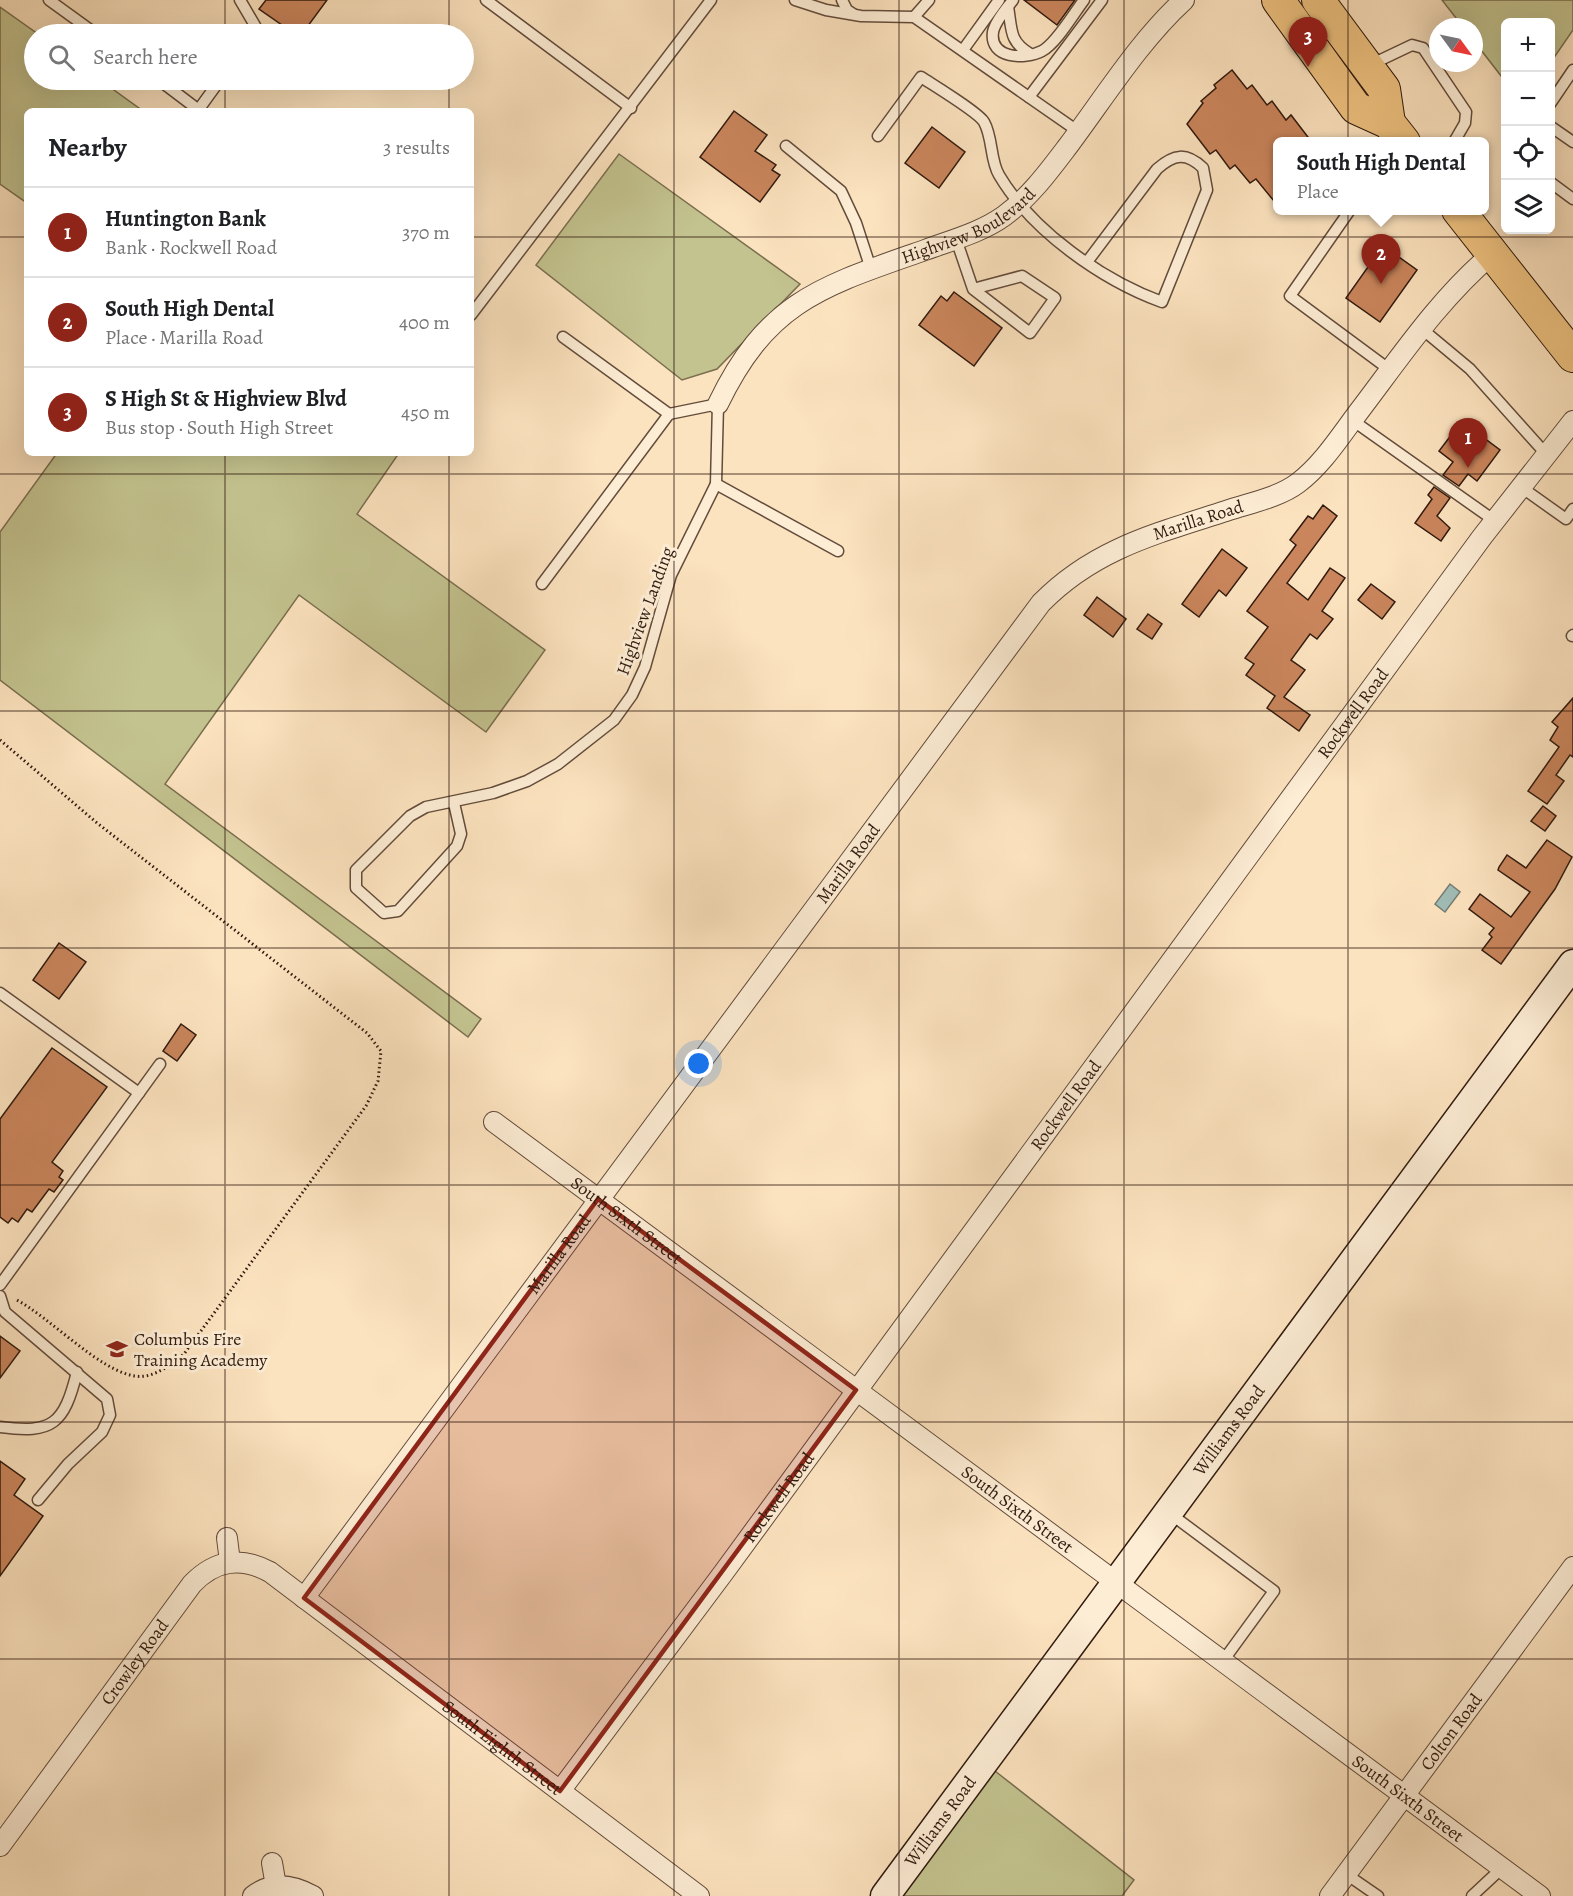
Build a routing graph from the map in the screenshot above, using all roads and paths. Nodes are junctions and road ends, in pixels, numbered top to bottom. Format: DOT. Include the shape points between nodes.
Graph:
graph roads {
  1 [pos="49,0"];
  2 [pos="240,0"];
  3 [pos="486,0"];
  4 [pos="711,0"];
  5 [pos="795,0"];
  6 [pos="842,0"];
  7 [pos="928,0"];
  8 [pos="1084,0"];
  9 [pos="1102,0"];
  10 [pos="1184,0"];
  11 [pos="1278,0"];
  12 [pos="1317,0"];
  13 [pos="1007,2"];
  14 [pos="854,14"];
  15 [pos="914,17"];
  16 [pos="82,24"];
  17 [pos="254,24"];
  18 [pos="963,50"];
  19 [pos="1029,53"];
  20 [pos="1367,66"];
  21 [pos="1573,70"];
  22 [pos="173,90"];
  23 [pos="213,90"];
  24 [pos="1029,97"];
  25 [pos="1555,98"];
  26 [pos="197,108"];
  27 [pos="201,108"];
  28 [pos="631,108"];
  29 [pos="1555,129"];
  30 [pos="1079,132"];
  31 [pos="878,136"];
  32 [pos="1398,136"];
  33 [pos="1456,137"];
  34 [pos="1573,142"];
  35 [pos="786,146"];
  36 [pos="1555,185"];
  37 [pos="1573,199"];
  38 [pos="1018,204"];
  39 [pos="1347,215"];
  40 [pos="1462,215"];
  41 [pos="956,239"];
  42 [pos="1492,254"];
  43 [pos="1087,262"];
  44 [pos="871,269"];
  45 [pos="974,289"];
  46 [pos="474,311"];
  47 [pos="1422,329"];
  48 [pos="563,338"];
  49 [pos="1573,357"];
  50 [pos="1390,370"];
  51 [pos="718,404"];
  52 [pos="669,414"];
  53 [pos="1352,420"];
  54 [pos="1573,421"];
  55 [pos="1546,454"];
  56 [pos="717,484"];
  57 [pos="1521,487"];
  58 [pos="1573,509"];
  59 [pos="1495,520"];
  60 [pos="1569,523"];
  61 [pos="838,551"];
  62 [pos="542,584"];
  63 [pos="0,740"];
  64 [pos="454,803"];
  65 [pos="1573,964"];
  66 [pos="0,993"];
  67 [pos="160,1064"];
  68 [pos="139,1093"];
  69 [pos="494,1122"];
  70 [pos="598,1199"];
  71 [pos="0,1285"];
  72 [pos="0,1296"];
  73 [pos="21,1302"];
  74 [pos="77,1372"];
  75 [pos="856,1390"];
  76 [pos="0,1427"];
  77 [pos="38,1500"];
  78 [pos="1168,1511"];
  79 [pos="227,1538"];
  80 [pos="230,1562"];
  81 [pos="1573,1567"];
  82 [pos="1115,1582"];
  83 [pos="304,1598"];
  84 [pos="1223,1661"];
  85 [pos="560,1791"];
  86 [pos="1404,1794"];
  87 [pos="0,1846"];
  88 [pos="272,1863"];
  89 [pos="1502,1868"];
  90 [pos="1346,1874"];
  91 [pos="276,1886"];
  92 [pos="254,1896"];
  93 [pos="313,1896"];
  94 [pos="699,1896"];
  95 [pos="885,1896"];
  96 [pos="1330,1896"];
  97 [pos="1378,1896"];
  98 [pos="1472,1896"];
  99 [pos="1540,1896"];
  1 -- 16 [label="lane"];
  2 -- 17 [label="lane"];
  3 -- 28 [label="lane"];
  4 -- 28 [label="lane"];
  5 -- 14 [label="lane"];
  6 -- 14 [label="lane"];
  7 -- 15 [label="lane"];
  8 -- 19 [label="lane" via="1050,44"];
  9 -- 24 [label="lane"];
  10 -- 30 [label="street, Highview Boulevard"];
  11 -- 32 [label="main road" via="1356,108"];
  12 -- 20 [label="main road"];
  13 -- 18 [label="lane"];
  13 -- 19 [label="lane" via="1013,39"];
  13 -- 19 [label="lane" via="993,29 996,49 1012,56"];
  14 -- 15 [label="lane"];
  15 -- 18 [label="lane"];
  18 -- 24 [label="lane"];
  20 -- 32 [label="main road" via="1384,89"];
  20 -- 33 [label="lane" via="1412,45 1423,48 1466,112"];
  21 -- 25 [label="lane"];
  22 -- 26 [label="lane"];
  23 -- 27 [label="lane"];
  24 -- 30 [label="lane"];
  28 -- 46 [label="lane"];
  29 -- 34 [label="lane"];
  30 -- 38 [label="street, Highview Boulevard"];
  31 -- 38 [label="lane" via="921,76 983,121 997,172"];
  35 -- 44 [label="lane" via="841,191"];
  36 -- 37 [label="lane"];
  38 -- 41 [label="street, Highview Boulevard" via="990,224"];
  38 -- 43 [label="lane"];
  39 -- 50 [label="lane" via="1290,297"];
  40 -- 42 [label="main road"];
  41 -- 44 [label="street, Highview Boulevard"];
  41 -- 45 [label="lane"];
  42 -- 47 [label="street, Marilla Road" via="1462,279"];
  42 -- 49 [label="main road"];
  43 -- 43 [label="lane" via="1118,284 1162,302 1207,190 1203,168 1187,156 1168,159"];
  44 -- 51 [label="street, Highview Boulevard" via="823,287 791,308 747,352"];
  45 -- 45 [label="lane" via="1030,333 1055,298 1022,276"];
  47 -- 50 [label="street, Marilla Road"];
  47 -- 55 [label="lane" via="1470,369"];
  48 -- 52 [label="lane"];
  50 -- 53 [label="street, Marilla Road"];
  51 -- 52 [label="lane"];
  51 -- 56 [label="lane, Highview Landing"];
  52 -- 62 [label="lane"];
  53 -- 59 [label="lane"];
  53 -- 70 [label="street, Marilla Road" via="1296,484 1098,557 1041,603"];
  54 -- 55 [label="street, Rockwell Road"];
  55 -- 57 [label="street, Rockwell Road"];
  56 -- 61 [label="lane"];
  56 -- 64 [label="lane, Highview Landing" via="671,575 645,667 614,720 558,764 527,781"];
  57 -- 59 [label="street, Rockwell Road"];
  57 -- 60 [label="lane"];
  58 -- 60 [label="lane"];
  59 -- 75 [label="street, Rockwell Road"];
  63 -- 73 [label="path" via="97,823 367,1033 381,1051 378,1081 366,1106 184,1354 160,1372 137,1377 115,1370"];
  64 -- 64 [label="lane, Highview Landing" via="426,807 410,816 356,870 356,888 384,913 398,912 457,846 461,834"];
  65 -- 78 [label="main road, Williams Road"];
  66 -- 68 [label="lane"];
  67 -- 68 [label="lane"];
  68 -- 71 [label="lane"];
  69 -- 70 [label="street, South Sixth Street"];
  70 -- 75 [label="street, South Sixth Street"];
  70 -- 83 [label="street, Marilla Road"];
  72 -- 74 [label="lane" via="5,1312"];
  74 -- 76 [label="lane" via="70,1398 54,1423 30,1431"];
  74 -- 77 [label="lane" via="107,1399 110,1415 102,1432"];
  75 -- 82 [label="street, South Sixth Street"];
  75 -- 85 [label="street, Rockwell Road"];
  78 -- 82 [label="main road, Williams Road"];
  78 -- 84 [label="lane" via="1274,1591"];
  79 -- 80 [label="street"];
  80 -- 83 [label="street, Crowley Road" via="257,1564"];
  80 -- 87 [label="street, Crowley Road" via="201,1574 192,1584"];
  81 -- 86 [label="street, Colton Road"];
  82 -- 84 [label="street, South Sixth Street"];
  82 -- 95 [label="main road, Williams Road"];
  83 -- 85 [label="street, South Eighth Street"];
  84 -- 86 [label="street, South Sixth Street"];
  85 -- 94 [label="street, South Eighth Street"];
  86 -- 89 [label="street, South Sixth Street"];
  86 -- 90 [label="street, Colton Road"];
  88 -- 91 [label="street"];
  89 -- 98 [label="lane"];
  89 -- 99 [label="street, South Sixth Street"];
  90 -- 96 [label="street, Colton Road"];
  90 -- 97 [label="lane"];
  91 -- 92 [label="street"];
  91 -- 93 [label="street"];
}
